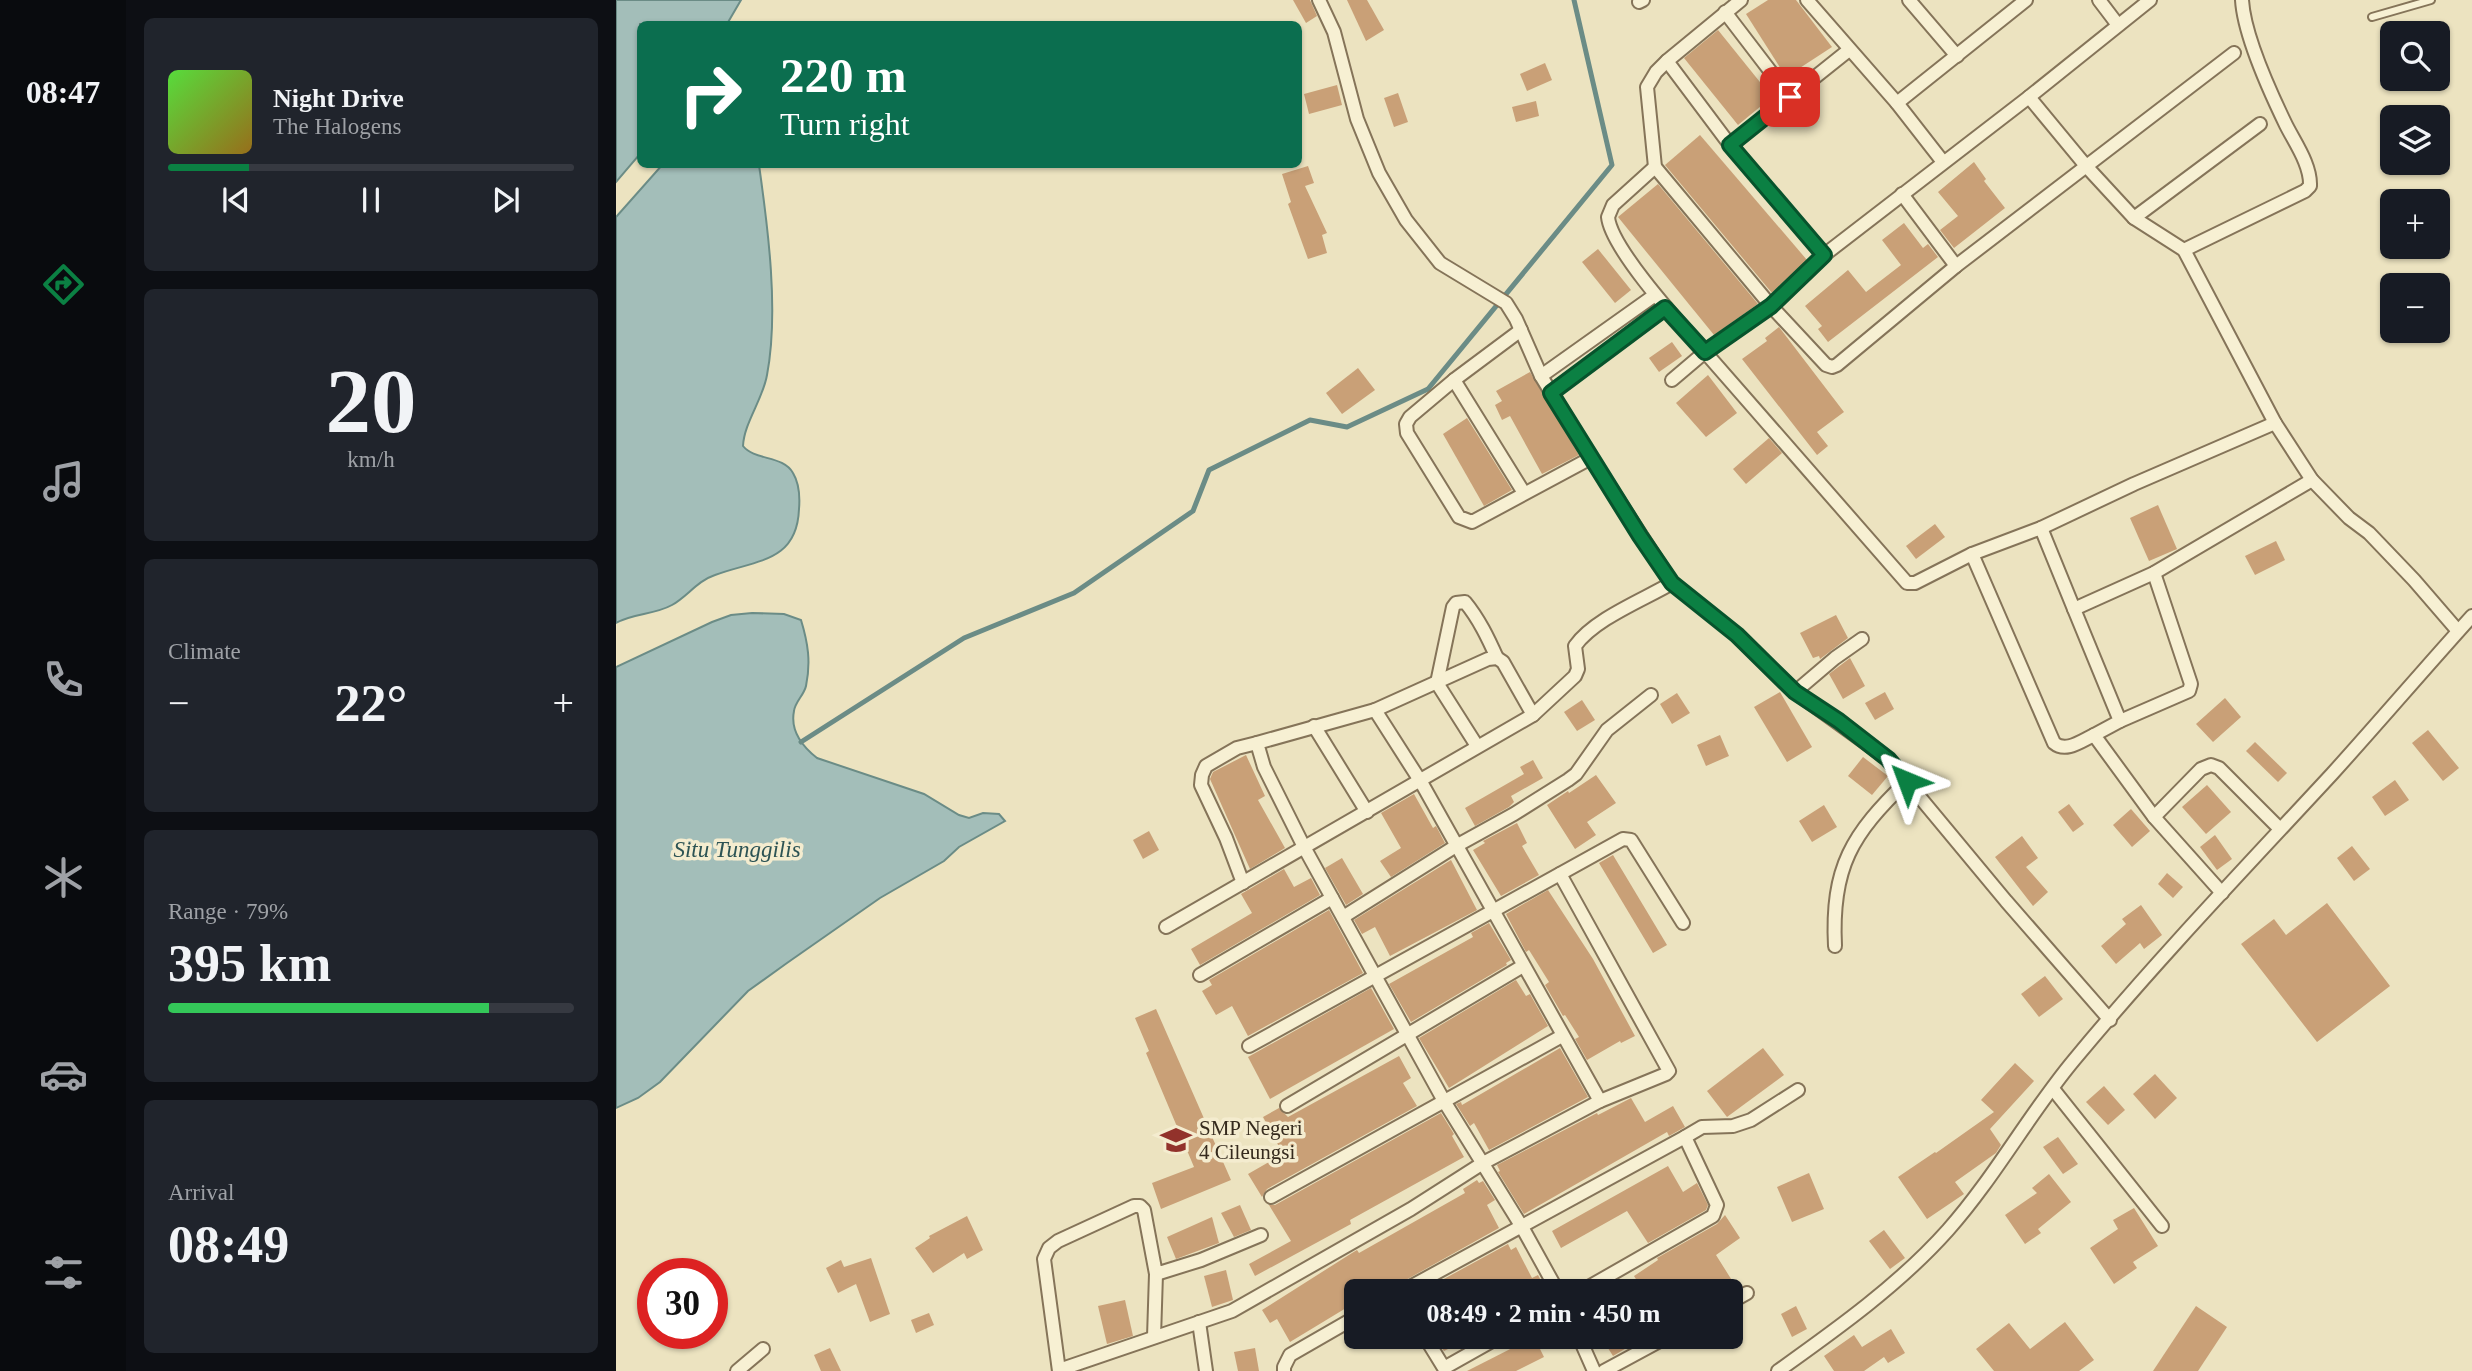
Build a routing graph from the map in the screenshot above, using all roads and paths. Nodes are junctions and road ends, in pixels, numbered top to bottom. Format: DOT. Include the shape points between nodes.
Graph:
graph roads {
  1 [pos="1319,0"];
  2 [pos="1741,0"];
  3 [pos="1807,0"];
  4 [pos="1909,0"];
  5 [pos="2025,0"];
  6 [pos="2099,0"];
  7 [pos="2150,0"];
  8 [pos="2242,0"];
  9 [pos="2431,0"];
  10 [pos="2009,5"];
  11 [pos="1725,12"];
  12 [pos="2372,17"];
  13 [pos="2118,25"];
  14 [pos="1849,50"];
  15 [pos="2234,53"];
  16 [pos="1957,56"];
  17 [pos="1667,61"];
  18 [pos="1790,97"];
  19 [pos="2029,97"];
  20 [pos="1897,103"];
  21 [pos="2260,124"];
  22 [pos="1730,145"];
  23 [pos="1943,163"];
  24 [pos="2086,166"];
  25 [pos="1655,167"];
  26 [pos="1902,194"];
  27 [pos="2134,218"];
  28 [pos="2184,250"];
  29 [pos="1824,255"];
  30 [pos="1956,266"];
  31 [pos="1655,295"];
  32 [pos="1771,306"];
  33 [pos="1665,308"];
  34 [pos="1521,330"];
  35 [pos="1705,352"];
  36 [pos="1541,376"];
  37 [pos="1454,380"];
  38 [pos="1672,380"];
  39 [pos="1551,393"];
  40 [pos="2275,423"];
  41 [pos="1591,458"];
  42 [pos="2312,480"];
  43 [pos="1524,493"];
  44 [pos="2041,528"];
  45 [pos="1972,554"];
  46 [pos="2154,573"];
  47 [pos="1672,583"];
  48 [pos="2074,609"];
  49 [pos="2472,616"];
  50 [pos="2458,631"];
  51 [pos="1862,639"];
  52 [pos="1497,658"];
  53 [pos="1437,683"];
  54 [pos="1795,692"];
  55 [pos="1651,695"];
  56 [pos="1375,710"];
  57 [pos="1533,715"];
  58 [pos="2120,721"];
  59 [pos="1314,726"];
  60 [pos="2094,735"];
  61 [pos="1257,743"];
  62 [pos="1477,746"];
  63 [pos="1907,781"];
  64 [pos="1421,782"];
  65 [pos="1367,812"];
  66 [pos="2154,817"];
  67 [pos="2280,829"];
  68 [pos="1456,846"];
  69 [pos="1304,847"];
  70 [pos="1560,874"];
  71 [pos="1243,883"];
  72 [pos="2222,893"];
  73 [pos="1332,898"];
  74 [pos="1492,911"];
  75 [pos="1343,917"];
  76 [pos="1682,923"];
  77 [pos="1166,927"];
  78 [pos="1835,946"];
  79 [pos="1523,966"];
  80 [pos="1200,975"];
  81 [pos="1375,976"];
  82 [pos="2110,1020"];
  83 [pos="1409,1036"];
  84 [pos="1562,1036"];
  85 [pos="1249,1046"];
  86 [pos="2053,1089"];
  87 [pos="1798,1090"];
  88 [pos="1444,1101"];
  89 [pos="1600,1101"];
  90 [pos="1287,1107"];
  91 [pos="1685,1137"];
  92 [pos="1483,1163"];
  93 [pos="1271,1198"];
  94 [pos="2162,1226"];
  95 [pos="1522,1227"];
  96 [pos="1261,1235"];
  97 [pos="1156,1273"];
  98 [pos="1425,1279"];
  99 [pos="1551,1279"];
  100 [pos="1603,1279"];
  101 [pos="1747,1293"];
  102 [pos="1743,1295"];
  103 [pos="1199,1322"];
  104 [pos="1344,1324"];
  105 [pos="1154,1337"];
  106 [pos="763,1349"];
  107 [pos="1430,1349"];
  108 [pos="1478,1349"];
  109 [pos="1584,1349"];
  110 [pos="1645,1349"];
  111 [pos="1059,1370"];
  112 [pos="1441,1370"];
  113 [pos="737,1371"];
  114 [pos="1206,1371"];
  115 [pos="1284,1371"];
  116 [pos="1594,1371"];
  117 [pos="1604,1371"];
  118 [pos="1778,1371"];
  1 -- 34 [label="street" via="1334,33 1357,119 1379,173 1406,220 1440,263 1506,303"];
  2 -- 11 [label="street"];
  3 -- 14 [label="street"];
  4 -- 16 [label="street"];
  5 -- 10 [label="street"];
  6 -- 13 [label="street"];
  7 -- 13 [label="street"];
  8 -- 28 [label="street" via="2257,58 2309,172 2310,186"];
  9 -- 12 [label="lane"];
  10 -- 16 [label="street"];
  11 -- 17 [label="street"];
  11 -- 18 [label="street"];
  13 -- 19 [label="street"];
  14 -- 18 [label="street"];
  14 -- 20 [label="street"];
  15 -- 24 [label="street"];
  16 -- 20 [label="street"];
  17 -- 22 [label="street"];
  17 -- 25 [label="street" via="1647,87"];
  18 -- 22 [label="street"];
  19 -- 23 [label="street"];
  19 -- 24 [label="street"];
  20 -- 23 [label="street"];
  21 -- 27 [label="street"];
  22 -- 29 [label="street"];
  23 -- 26 [label="street"];
  24 -- 27 [label="street"];
  24 -- 30 [label="street"];
  25 -- 31 [label="street" via="1613,205 1608,217 1614,236"];
  25 -- 32 [label="street"];
  26 -- 29 [label="street"];
  26 -- 30 [label="street"];
  27 -- 28 [label="street"];
  28 -- 40 [label="street"];
  29 -- 32 [label="street"];
  30 -- 32 [label="street" via="1832,367"];
  31 -- 33 [label="street"];
  31 -- 36 [label="street"];
  32 -- 35 [label="street"];
  33 -- 35 [label="street"];
  33 -- 39 [label="street"];
  34 -- 36 [label="street"];
  34 -- 37 [label="street"];
  35 -- 38 [label="street"];
  35 -- 45 [label="street" via="1907,583"];
  36 -- 39 [label="street"];
  37 -- 43 [label="street"];
  37 -- 43 [label="street" via="1406,424 1407,433 1459,517 1472,522"];
  39 -- 41 [label="street"];
  40 -- 42 [label="street"];
  40 -- 44 [label="street"];
  41 -- 43 [label="street"];
  41 -- 47 [label="street"];
  42 -- 46 [label="street"];
  42 -- 50 [label="street" via="2387,552"];
  44 -- 45 [label="street"];
  44 -- 48 [label="street"];
  45 -- 60 [label="street" via="2054,743 2067,747"];
  46 -- 48 [label="street"];
  46 -- 58 [label="street" via="2191,684 2189,691"];
  47 -- 54 [label="street" via="1737,635"];
  47 -- 57 [label="street" via="1608,618 1580,640 1576,676"];
  48 -- 58 [label="street"];
  49 -- 50 [label="street"];
  50 -- 67 [label="street"];
  51 -- 54 [label="street"];
  52 -- 53 [label="street"];
  52 -- 53 [label="street" via="1468,606 1456,603"];
  52 -- 57 [label="street"];
  53 -- 56 [label="street"];
  53 -- 62 [label="street"];
  54 -- 63 [label="street" via="1888,759"];
  55 -- 68 [label="street" via="1607,730 1576,774"];
  56 -- 59 [label="street"];
  56 -- 64 [label="street"];
  57 -- 62 [label="street"];
  58 -- 60 [label="street"];
  59 -- 61 [label="street"];
  59 -- 65 [label="street"];
  60 -- 66 [label="street"];
  61 -- 69 [label="street" via="1264,767"];
  61 -- 71 [label="street" via="1237,748 1206,766 1202,775 1201,785"];
  62 -- 64 [label="street"];
  63 -- 78 [label="street" via="1880,807 1846,854 1835,906"];
  63 -- 82 [label="street"];
  64 -- 65 [label="street"];
  64 -- 68 [label="street"];
  65 -- 69 [label="street"];
  66 -- 67 [label="street" via="2200,769 2211,765"];
  66 -- 72 [label="street"];
  67 -- 72 [label="street"];
  68 -- 74 [label="street"];
  68 -- 75 [label="street"];
  69 -- 71 [label="street"];
  69 -- 73 [label="street"];
  70 -- 74 [label="street"];
  70 -- 76 [label="street" via="1623,839 1631,841"];
  70 -- 89 [label="street" via="1669,1071"];
  71 -- 77 [label="street"];
  72 -- 82 [label="street"];
  73 -- 75 [label="street"];
  73 -- 80 [label="street"];
  74 -- 79 [label="street"];
  74 -- 81 [label="street"];
  75 -- 81 [label="street"];
  79 -- 83 [label="street"];
  79 -- 84 [label="street"];
  81 -- 83 [label="street"];
  81 -- 85 [label="street"];
  82 -- 86 [label="street"];
  83 -- 88 [label="street"];
  83 -- 90 [label="street"];
  84 -- 88 [label="street"];
  84 -- 89 [label="street"];
  86 -- 94 [label="street"];
  86 -- 118 [label="street" via="1947,1231 1900,1277"];
  87 -- 91 [label="street" via="1751,1120 1702,1127"];
  88 -- 92 [label="street"];
  88 -- 93 [label="street"];
  89 -- 92 [label="street"];
  91 -- 95 [label="street"];
  91 -- 100 [label="street" via="1716,1211"];
  92 -- 95 [label="street"];
  92 -- 103 [label="street" via="1232,1311"];
  95 -- 98 [label="street"];
  95 -- 99 [label="street"];
  96 -- 97 [label="street"];
  97 -- 105 [label="street"];
  97 -- 111 [label="street" via="1140,1206 1049,1248 1044,1259"];
  101 -- 102 [label="street"];
  103 -- 105 [label="street"];
  103 -- 114 [label="street"];
  104 -- 115 [label="street" via="1290,1355"];
  105 -- 111 [label="street"];
  106 -- 113 [label="street"];
  107 -- 112 [label="street"];
  108 -- 112 [label="street"];
  109 -- 116 [label="street"];
  110 -- 117 [label="street"];
}
